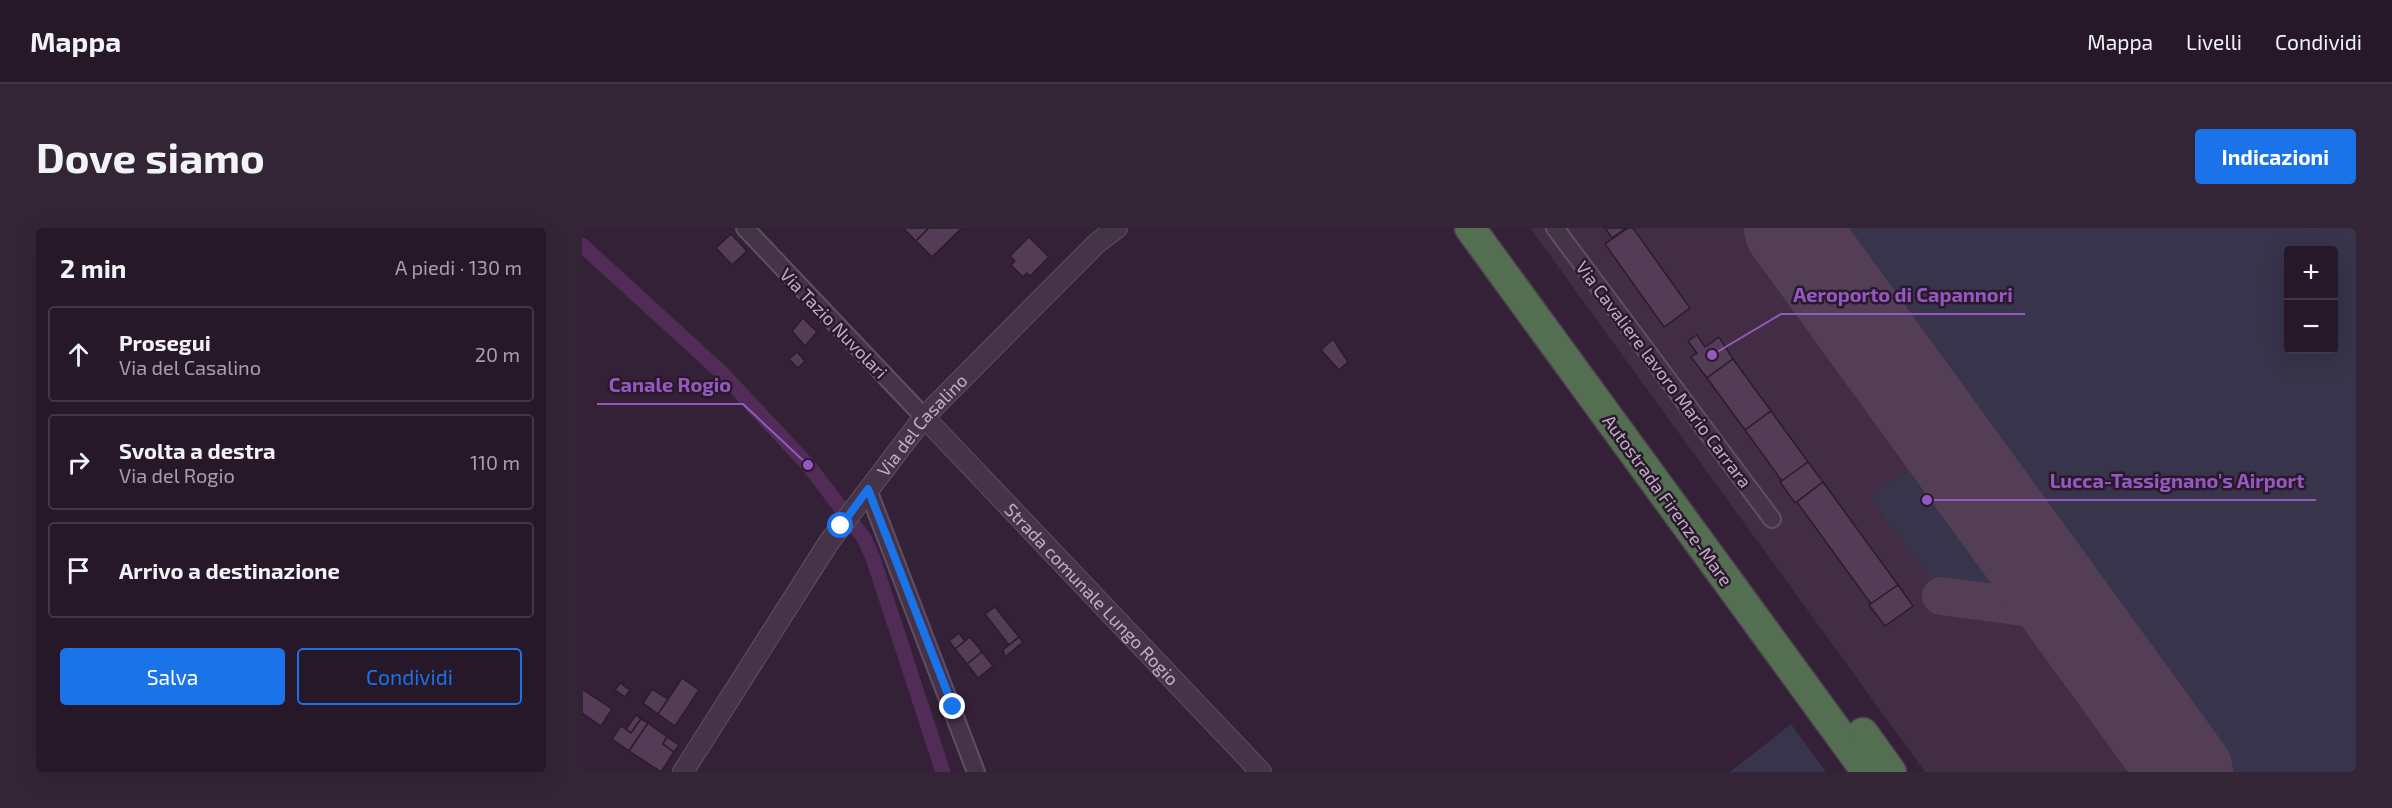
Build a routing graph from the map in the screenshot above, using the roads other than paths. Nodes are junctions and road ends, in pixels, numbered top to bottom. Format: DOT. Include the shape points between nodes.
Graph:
graph roads {
  1 [pos="745,228"];
  2 [pos="1117,228"];
  3 [pos="1470,228"];
  4 [pos="1495,228"];
  5 [pos="1555,228"];
  6 [pos="1103,235"];
  7 [pos="924,417"];
  8 [pos="868,489"];
  9 [pos="1772,519"];
  10 [pos="683,772"];
  11 [pos="976,772"];
  12 [pos="1261,772"];
  13 [pos="1867,772"];
  14 [pos="1891,772"];
  1 -- 7 [label="street, Via Tazio Nuvolari"];
  2 -- 6 [label="street, Via del Casalino"];
  3 -- 13 [label="highway, Autostrada Firenze-Mare"];
  4 -- 14 [label="highway, Autostrada Firenze-Mare"];
  5 -- 9 [label="street, Via Cavaliere lavoro Mario Carrara"];
  6 -- 7 [label="street, Via del Casalino"];
  7 -- 8 [label="street, Via del Casalino"];
  7 -- 12 [label="street, Strada comunale Lungo Rogio"];
  8 -- 10 [label="street, Via del Casalino"];
  8 -- 11 [label="street"];
}
